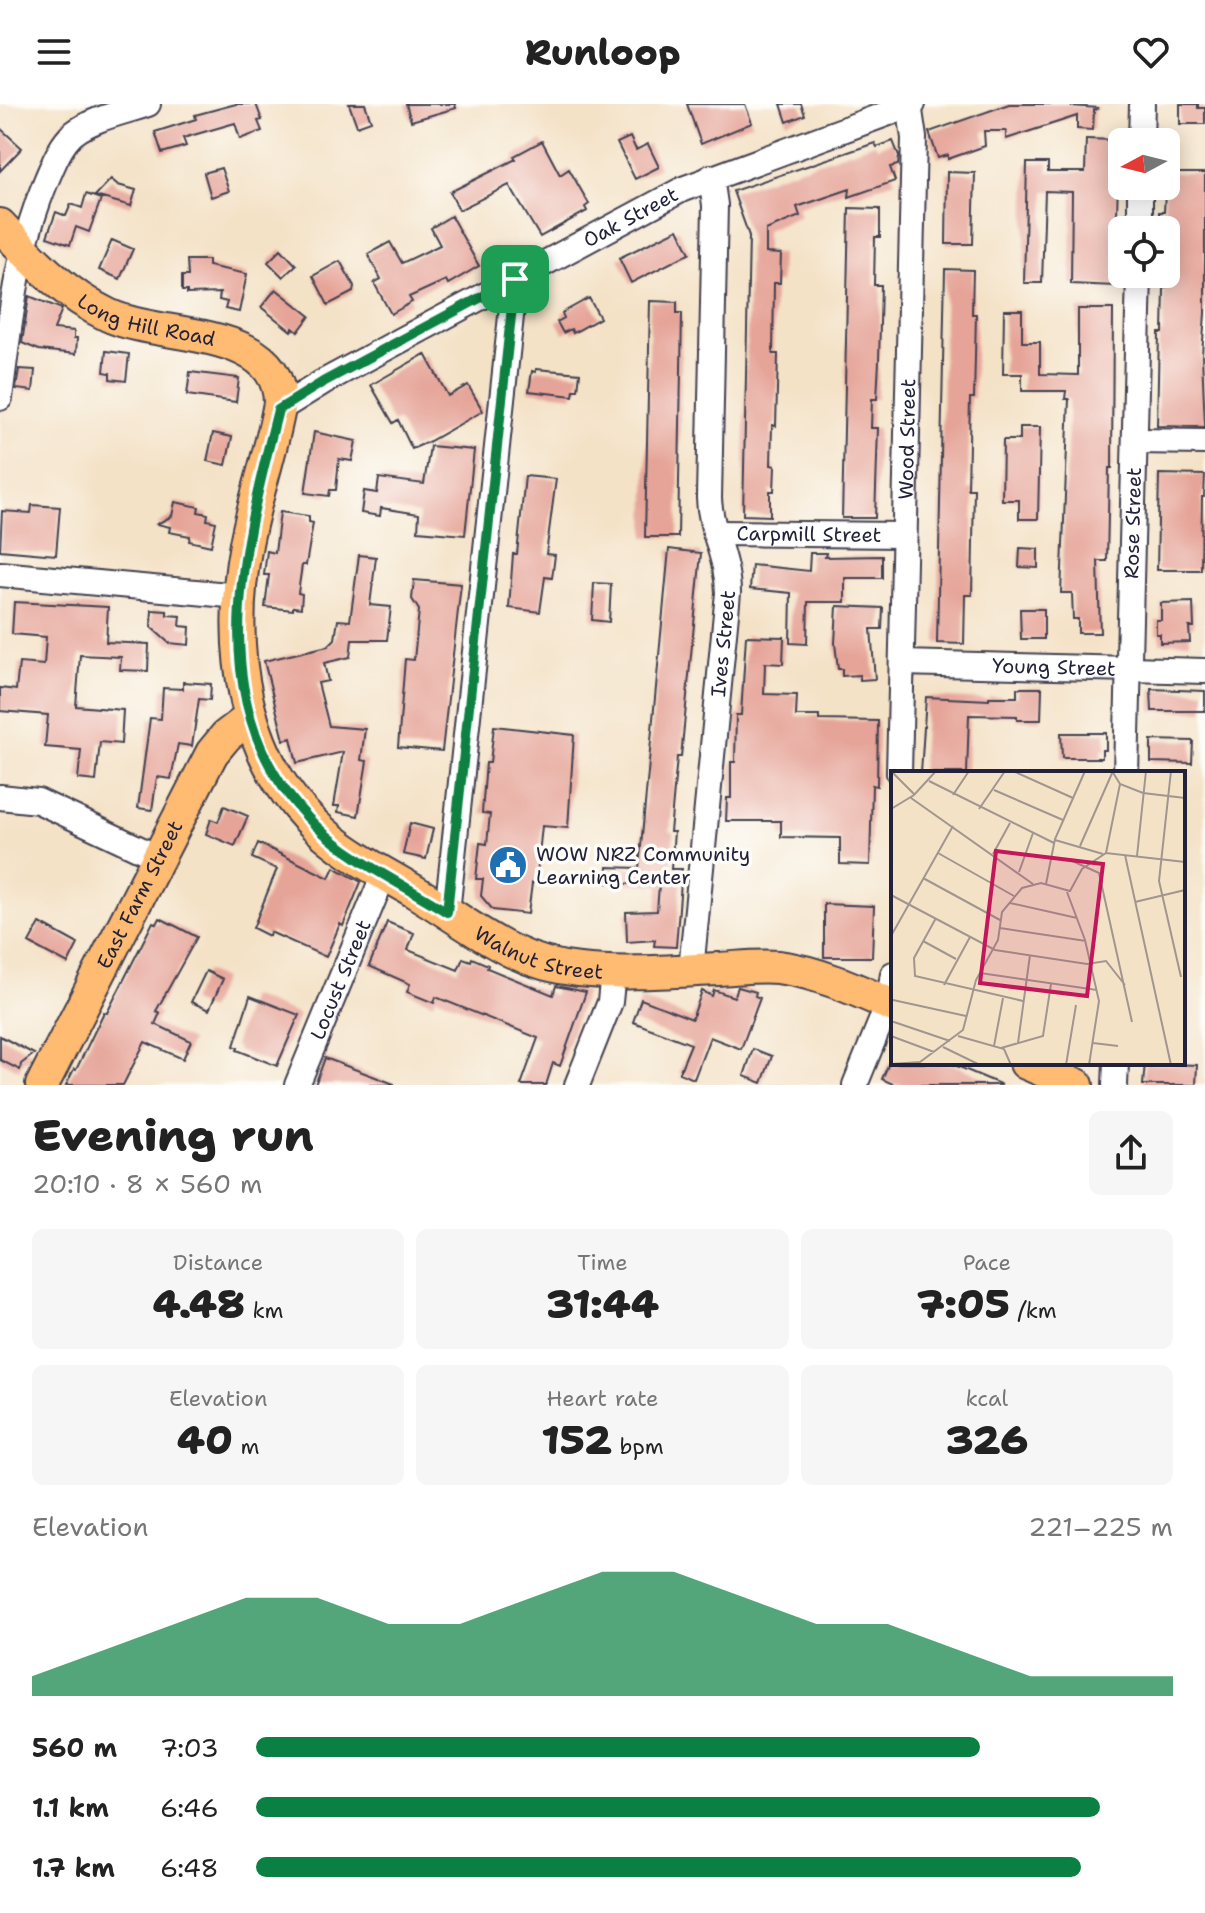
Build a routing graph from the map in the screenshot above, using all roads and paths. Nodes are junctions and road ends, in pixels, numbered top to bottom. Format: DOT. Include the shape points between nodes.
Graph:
graph roads {
  1 [pos="148,104"];
  2 [pos="911,104"];
  3 [pos="1142,104"];
  4 [pos="1141,128"];
  5 [pos="711,177"];
  6 [pos="0,225"];
  7 [pos="22,248"];
  8 [pos="515,279"];
  9 [pos="1139,288"];
  10 [pos="0,398"];
  11 [pos="278,410"];
  12 [pos="1136,441"];
  13 [pos="1205,442"];
  14 [pos="715,533"];
  15 [pos="904,535"];
  16 [pos="0,574"];
  17 [pos="239,596"];
  18 [pos="902,663"];
  19 [pos="1130,669"];
  20 [pos="1205,671"];
  21 [pos="251,717"];
  22 [pos="899,771"];
  23 [pos="1126,771"];
  24 [pos="0,797"];
  25 [pos="159,858"];
  26 [pos="384,874"];
  27 [pos="447,912"];
  28 [pos="691,970"];
  29 [pos="613,972"];
  30 [pos="891,995"];
  31 [pos="1031,1065"];
  32 [pos="1116,1065"];
  33 [pos="42,1085"];
  34 [pos="297,1085"];
  35 [pos="577,1085"];
  36 [pos="855,1085"];
  37 [pos="1077,1085"];
  38 [pos="1115,1085"];
  1 -- 7 [label="street" via="71,136 59,152"];
  2 -- 5 [label="street, Oak Street"];
  2 -- 15 [label="street, Wood Street"];
  3 -- 4 [label="street"];
  5 -- 8 [label="street, Oak Street"];
  5 -- 14 [label="street, Ives Street" via="715,205 709,498"];
  6 -- 7 [label="main road, Long Hill Road"];
  7 -- 10 [label="street"];
  7 -- 11 [label="main road, Long Hill Road" via="68,291 117,319 251,352 278,384"];
  8 -- 11 [label="street, Oak Street"];
  8 -- 27 [label="street"];
  9 -- 12 [label="street, Rose Street"];
  11 -- 17 [label="main road, Walnut Street"];
  12 -- 13 [label="street"];
  12 -- 19 [label="street, Rose Street"];
  14 -- 15 [label="street, Carpmill Street"];
  14 -- 28 [label="street, Ives Street" via="728,593"];
  15 -- 18 [label="street, Wood Street"];
  16 -- 17 [label="street"];
  17 -- 21 [label="main road, Walnut Street" via="238,642"];
  18 -- 19 [label="street, Young Street"];
  18 -- 22 [label="street, Wood Street"];
  19 -- 20 [label="street, Young Street"];
  19 -- 23 [label="street, Rose Street"];
  21 -- 25 [label="main road, East Farm Street" via="212,753"];
  21 -- 26 [label="main road, Walnut Street" via="268,761 303,813"];
  24 -- 25 [label="street" via="38,801"];
  25 -- 33 [label="main road, East Farm Street"];
  26 -- 27 [label="main road, Walnut Street"];
  26 -- 34 [label="street, Locust Street"];
  27 -- 29 [label="main road, Walnut Street" via="521,957"];
  28 -- 29 [label="main road, Walnut Street"];
  28 -- 30 [label="main road, Walnut Street" via="779,967"];
  29 -- 35 [label="street" via="610,1002"];
  30 -- 36 [label="street"];
  31 -- 37 [label="main road"];
  32 -- 38 [label="street"];
}
